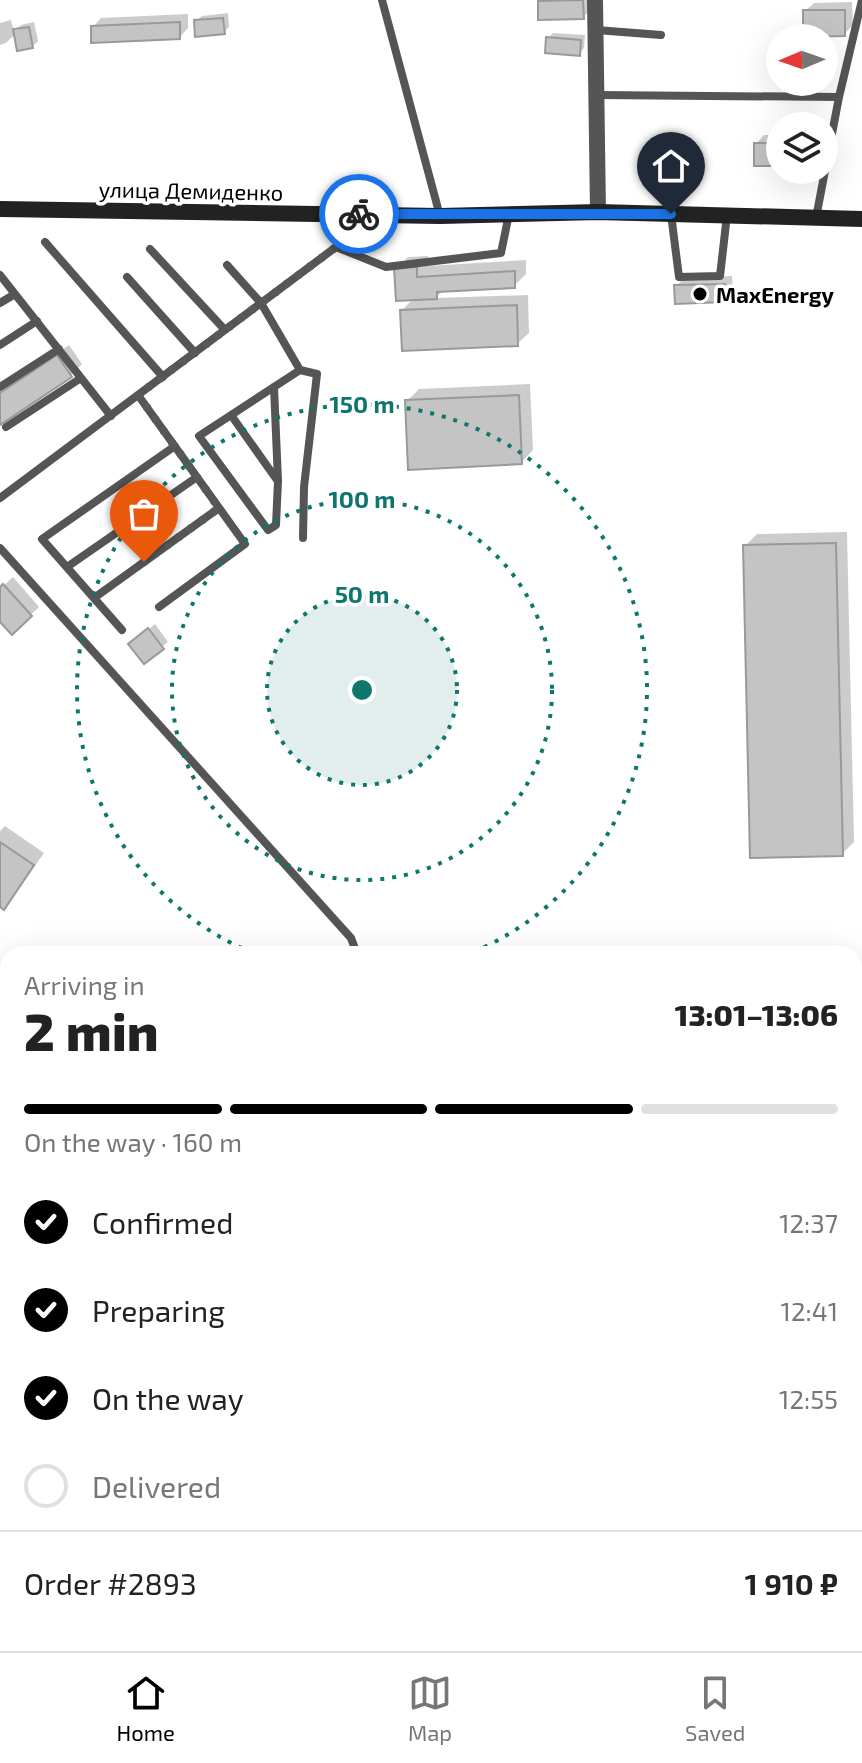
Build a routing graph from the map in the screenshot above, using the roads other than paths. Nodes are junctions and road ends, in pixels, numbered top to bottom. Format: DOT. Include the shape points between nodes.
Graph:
graph roads {
  1 [pos="382,0"];
  2 [pos="595,0"];
  3 [pos="862,0"];
  4 [pos="595,30"];
  5 [pos="661,35"];
  6 [pos="596,95"];
  7 [pos="839,97"];
  8 [pos="2,205"];
  9 [pos="598,212"];
  10 [pos="354,214"];
  11 [pos="509,214"];
  12 [pos="671,214"];
  13 [pos="727,215"];
  14 [pos="440,216"];
  15 [pos="816,218"];
  16 [pos="862,219"];
  17 [pos="45,242"];
  18 [pos="336,247"];
  19 [pos="150,249"];
  20 [pos="227,265"];
  21 [pos="0,275"];
  22 [pos="127,277"];
  23 [pos="15,294"];
  24 [pos="0,303"];
  25 [pos="261,303"];
  26 [pos="37,321"];
  27 [pos="225,330"];
  28 [pos="0,345"];
  29 [pos="59,349"];
  30 [pos="195,353"];
  31 [pos="300,370"];
  32 [pos="163,377"];
  33 [pos="81,378"];
  34 [pos="0,387"];
  35 [pos="274,387"];
  36 [pos="138,395"];
  37 [pos="231,415"];
  38 [pos="111,416"];
  39 [pos="6,427"];
  40 [pos="175,446"];
  41 [pos="197,477"];
  42 [pos="278,481"];
  43 [pos="0,498"];
  44 [pos="219,508"];
  45 [pos="303,538"];
  46 [pos="0,548"];
  47 [pos="67,567"];
  48 [pos="94,598"];
  49 [pos="159,607"];
  50 [pos="122,630"];
  51 [pos="354,946"];
  1 -- 14 [label="lane"];
  2 -- 4 [label="street"];
  3 -- 7 [label="lane"];
  4 -- 5 [label="lane"];
  4 -- 6 [label="street"];
  6 -- 7 [label="lane"];
  6 -- 9 [label="street"];
  7 -- 15 [label="lane"];
  8 -- 10 [label="main road, улица Демиденко"];
  9 -- 11 [label="main road, улица Демиденко"];
  9 -- 12 [label="main road, улица Демиденко"];
  10 -- 14 [label="main road, улица Демиденко"];
  10 -- 18 [label="lane"];
  11 -- 14 [label="main road, улица Демиденко"];
  11 -- 18 [label="lane" via="501,253 386,267"];
  12 -- 13 [label="main road, улица Демиденко"];
  12 -- 13 [label="lane" via="679,277 720,276"];
  13 -- 15 [label="main road, улица Демиденко"];
  15 -- 16 [label="main road, улица Демиденко"];
  17 -- 32 [label="lane"];
  18 -- 25 [label="lane"];
  19 -- 27 [label="lane"];
  20 -- 25 [label="lane"];
  21 -- 23 [label="lane"];
  22 -- 30 [label="lane"];
  23 -- 24 [label="lane"];
  23 -- 26 [label="lane"];
  25 -- 27 [label="lane"];
  25 -- 31 [label="lane"];
  26 -- 28 [label="lane"];
  26 -- 29 [label="lane"];
  27 -- 30 [label="lane"];
  29 -- 33 [label="lane"];
  29 -- 34 [label="lane"];
  30 -- 32 [label="lane"];
  31 -- 35 [label="lane"];
  31 -- 45 [label="lane" via="317,374"];
  32 -- 36 [label="lane"];
  33 -- 38 [label="lane"];
  33 -- 39 [label="lane"];
  35 -- 37 [label="lane"];
  35 -- 42 [label="lane"];
  36 -- 38 [label="lane"];
  36 -- 40 [label="lane"];
  37 -- 42 [label="lane"];
  37 -- 42 [label="lane" via="199,436 268,530 276,525"];
  38 -- 43 [label="lane"];
  40 -- 41 [label="lane"];
  40 -- 47 [label="lane" via="42,539"];
  41 -- 44 [label="lane"];
  41 -- 47 [label="lane"];
  44 -- 48 [label="lane"];
  44 -- 49 [label="lane" via="245,544"];
  46 -- 51 [label="lane"];
  47 -- 48 [label="lane"];
  48 -- 50 [label="lane"];
}
